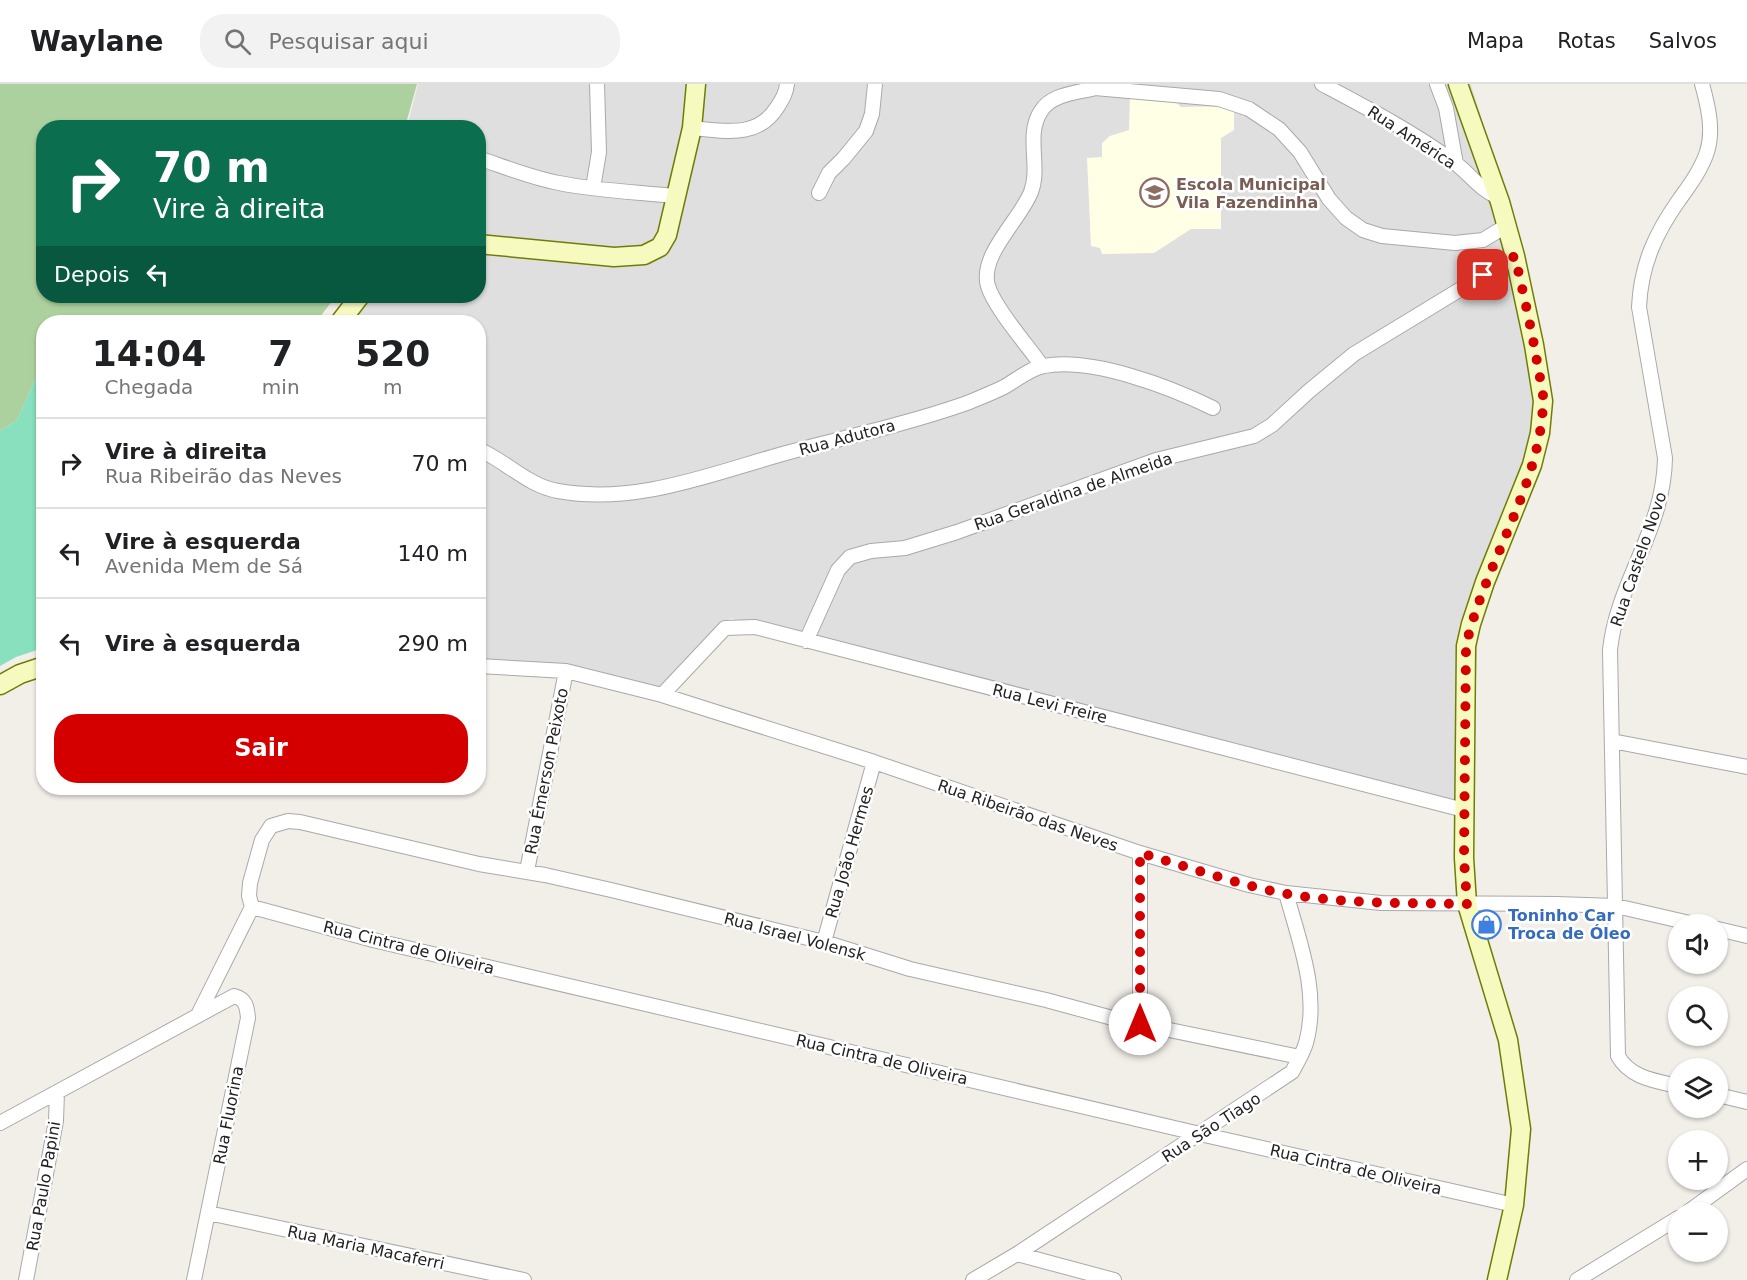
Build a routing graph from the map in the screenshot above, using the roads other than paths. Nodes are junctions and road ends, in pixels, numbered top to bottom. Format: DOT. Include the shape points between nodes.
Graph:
graph roads {
  1 [pos="597,84"];
  2 [pos="696,84"];
  3 [pos="787,84"];
  4 [pos="875,84"];
  5 [pos="1322,84"];
  6 [pos="1437,84"];
  7 [pos="1458,84"];
  8 [pos="1702,84"];
  9 [pos="1095,86"];
  10 [pos="692,128"];
  11 [pos="486,161"];
  12 [pos="1456,164"];
  13 [pos="593,188"];
  14 [pos="819,193"];
  15 [pos="676,196"];
  16 [pos="1498,197"];
  17 [pos="1506,226"];
  18 [pos="486,245"];
  19 [pos="1515,256"];
  20 [pos="355,303"];
  21 [pos="345,315"];
  22 [pos="1042,366"];
  23 [pos="1213,408"];
  24 [pos="486,453"];
  25 [pos="806,640"];
  26 [pos="486,667"];
  27 [pos="36,669"];
  28 [pos="566,672"];
  29 [pos="0,685"];
  30 [pos="662,695"];
  31 [pos="1612,741"];
  32 [pos="874,762"];
  33 [pos="1747,766"];
  34 [pos="1464,810"];
  35 [pos="1140,853"];
  36 [pos="526,871"];
  37 [pos="1286,893"];
  38 [pos="1467,904"];
  39 [pos="1616,906"];
  40 [pos="252,907"];
  41 [pos="1668,918"];
  42 [pos="1728,931"];
  43 [pos="1747,936"];
  44 [pos="824,942"];
  45 [pos="198,1015"];
  46 [pos="1140,1024"];
  47 [pos="1300,1057"];
  48 [pos="1668,1084"];
  49 [pos="57,1092"];
  50 [pos="1728,1097"];
  51 [pos="1747,1102"];
  52 [pos="0,1123"];
  53 [pos="1200,1134"];
  54 [pos="1747,1169"];
  55 [pos="1702,1202"];
  56 [pos="1514,1205"];
  57 [pos="208,1213"];
  58 [pos="1668,1224"];
  59 [pos="1017,1254"];
  60 [pos="26,1280"];
  61 [pos="194,1280"];
  62 [pos="524,1280"];
  63 [pos="973,1280"];
  64 [pos="1114,1280"];
  65 [pos="1497,1280"];
  66 [pos="1577,1280"];
  1 -- 13 [label="street" via="599,152"];
  2 -- 10 [label="street"];
  3 -- 10 [label="street" via="773,115 749,130"];
  4 -- 14 [label="street" via="866,131 829,173"];
  5 -- 12 [label="street, Rua América" via="1395,123"];
  6 -- 12 [label="street" via="1446,108"];
  7 -- 16 [label="street"];
  8 -- 31 [label="street, Rua Castelo Novo" via="1710,116 1707,153 1658,233 1640,284 1639,307 1665,458 1665,481 1658,513 1612,632"];
  9 -- 17 [label="street" via="1219,99 1249,109 1279,129 1300,152 1329,199 1363,230 1382,236 1455,243 1483,240"];
  9 -- 22 [label="street" via="1054,99 1041,109 1033,133 1031,191 988,266 988,285 997,304"];
  10 -- 15 [label="street"];
  11 -- 13 [label="street" via="558,183"];
  12 -- 16 [label="street, Rua América" via="1481,188"];
  13 -- 15 [label="street"];
  15 -- 18 [label="street" via="667,235 660,247 644,255 614,257"];
  16 -- 17 [label="street"];
  17 -- 19 [label="street"];
  19 -- 25 [label="street, Rua Geraldina de Almeida" via="1354,354 1254,436 1156,460 905,548 850,557 838,570"];
  19 -- 34 [label="street" via="1544,401 1532,465 1485,582 1466,646"];
  20 -- 21 [label="street"];
  22 -- 23 [label="street, Rua Adutora" via="1072,365 1140,378"];
  22 -- 24 [label="street, Rua Adutora" via="966,403 662,489 600,495 556,491 531,481"];
  25 -- 30 [label="street, Rua Levi Freire" via="755,627 725,628"];
  25 -- 34 [label="street, Rua Levi Freire"];
  26 -- 28 [label="street, Rua Ribeirão das Neves"];
  27 -- 29 [label="street"];
  28 -- 30 [label="street, Rua Ribeirão das Neves"];
  28 -- 36 [label="street, Rua Émerson Peixoto"];
  30 -- 32 [label="street, Rua Ribeirão das Neves"];
  31 -- 33 [label="street"];
  31 -- 39 [label="street, Rua Castelo Novo"];
  32 -- 35 [label="street, Rua Ribeirão das Neves"];
  32 -- 44 [label="street, Rua João Hermes"];
  34 -- 38 [label="street"];
  35 -- 37 [label="street, Rua Ribeirão das Neves"];
  35 -- 46 [label="street"];
  36 -- 40 [label="street, Rua Israel Volensk" via="288,821 271,826 262,840 250,883"];
  36 -- 44 [label="street, Rua Israel Volensk"];
  37 -- 38 [label="street, Rua Ribeirão das Neves" via="1381,903"];
  37 -- 47 [label="street, Rua São Tiago" via="1308,974 1310,1016"];
  38 -- 39 [label="street, Rua Ribeirão das Neves"];
  38 -- 56 [label="street" via="1500,1008 1515,1076 1521,1129"];
  39 -- 41 [label="street, Rua Ribeirão das Neves"];
  39 -- 48 [label="street, Rua Castelo Novo" via="1618,1056 1632,1072"];
  40 -- 45 [label="street"];
  40 -- 53 [label="street, Rua Cintra de Oliveira" via="373,940"];
  42 -- 43 [label="street"];
  44 -- 46 [label="street, Rua Israel Volensk" via="910,969"];
  45 -- 49 [label="street"];
  45 -- 57 [label="street, Rua Fluorina" via="234,996 243,1000 248,1018"];
  46 -- 47 [label="street, Rua Israel Volensk"];
  47 -- 53 [label="street, Rua São Tiago" via="1283,1080"];
  49 -- 52 [label="street"];
  49 -- 60 [label="street, Rua Paulo Papini" via="56,1121"];
  50 -- 51 [label="street"];
  53 -- 56 [label="street, Rua Cintra de Oliveira"];
  53 -- 59 [label="street, Rua São Tiago"];
  54 -- 55 [label="street"];
  56 -- 65 [label="street"];
  57 -- 61 [label="street, Rua Fluorina"];
  57 -- 62 [label="street, Rua Maria Macaferri"];
  58 -- 66 [label="street"];
  59 -- 63 [label="street, Rua São Tiago"];
  59 -- 64 [label="street"];
}
